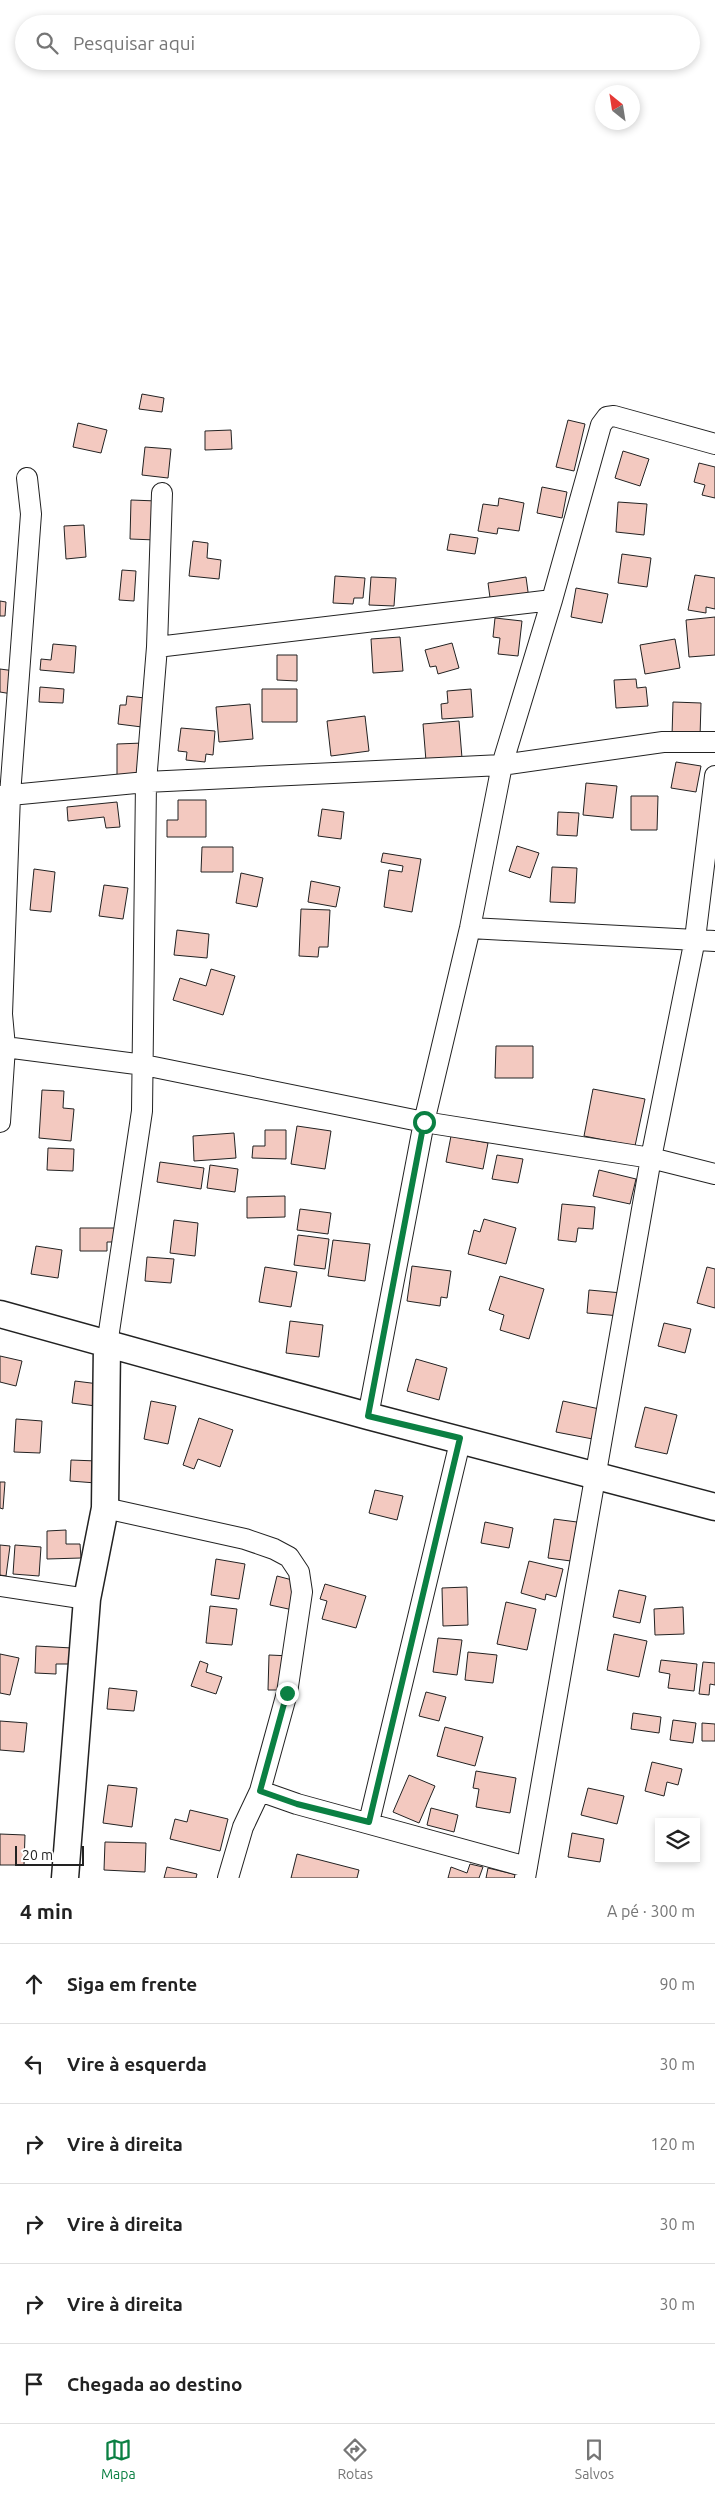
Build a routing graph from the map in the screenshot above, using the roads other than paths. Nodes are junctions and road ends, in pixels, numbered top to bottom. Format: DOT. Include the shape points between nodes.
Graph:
graph roads {
  1 [pos="715,444"];
  2 [pos="27,478"];
  3 [pos="162,493"];
  4 [pos="552,600"];
  5 [pos="157,648"];
  6 [pos="715,742"];
  7 [pos="502,765"];
  8 [pos="715,776"];
  9 [pos="146,782"];
  10 [pos="5,796"];
  11 [pos="470,928"];
  12 [pos="695,939"];
  13 [pos="715,941"];
  14 [pos="1,1014"];
  15 [pos="6,1047"];
  16 [pos="144,1065"];
  17 [pos="0,1122"];
  18 [pos="424,1122"];
  19 [pos="651,1158"];
  20 [pos="715,1174"];
  21 [pos="0,1314"];
  22 [pos="108,1344"];
  23 [pos="368,1416"];
  24 [pos="460,1438"];
  25 [pos="595,1477"];
  26 [pos="715,1507"];
  27 [pos="105,1508"];
  28 [pos="0,1586"];
  29 [pos="87,1599"];
  30 [pos="260,1791"];
  31 [pos="369,1822"];
  32 [pos="526,1872"];
  33 [pos="66,1878"];
  34 [pos="228,1878"];
  1 -- 4 [label="street" via="614,416 604,419"];
  2 -- 10 [label="street" via="31,514"];
  3 -- 5 [label="street"];
  4 -- 5 [label="street"];
  4 -- 7 [label="street"];
  5 -- 9 [label="street"];
  6 -- 7 [label="street" via="663,742"];
  7 -- 9 [label="street"];
  7 -- 11 [label="street"];
  8 -- 12 [label="street"];
  9 -- 10 [label="street"];
  9 -- 16 [label="street"];
  10 -- 14 [label="street"];
  11 -- 12 [label="street"];
  11 -- 18 [label="street"];
  12 -- 13 [label="street"];
  12 -- 19 [label="street"];
  14 -- 15 [label="street"];
  15 -- 16 [label="street"];
  15 -- 17 [label="street"];
  16 -- 18 [label="street"];
  16 -- 22 [label="street" via="142,1111"];
  18 -- 19 [label="street"];
  18 -- 23 [label="street"];
  19 -- 20 [label="street"];
  19 -- 25 [label="street"];
  21 -- 22 [label="street"];
  22 -- 23 [label="street"];
  22 -- 27 [label="street"];
  23 -- 24 [label="street"];
  24 -- 25 [label="street"];
  24 -- 31 [label="street"];
  25 -- 26 [label="street"];
  25 -- 32 [label="street"];
  27 -- 29 [label="street"];
  27 -- 30 [label="street" via="245,1539 289,1557 299,1572 302,1592 287,1693"];
  28 -- 29 [label="street"];
  29 -- 33 [label="street"];
  30 -- 31 [label="street"];
  30 -- 34 [label="street" via="243,1827"];
  31 -- 32 [label="street"];
}
